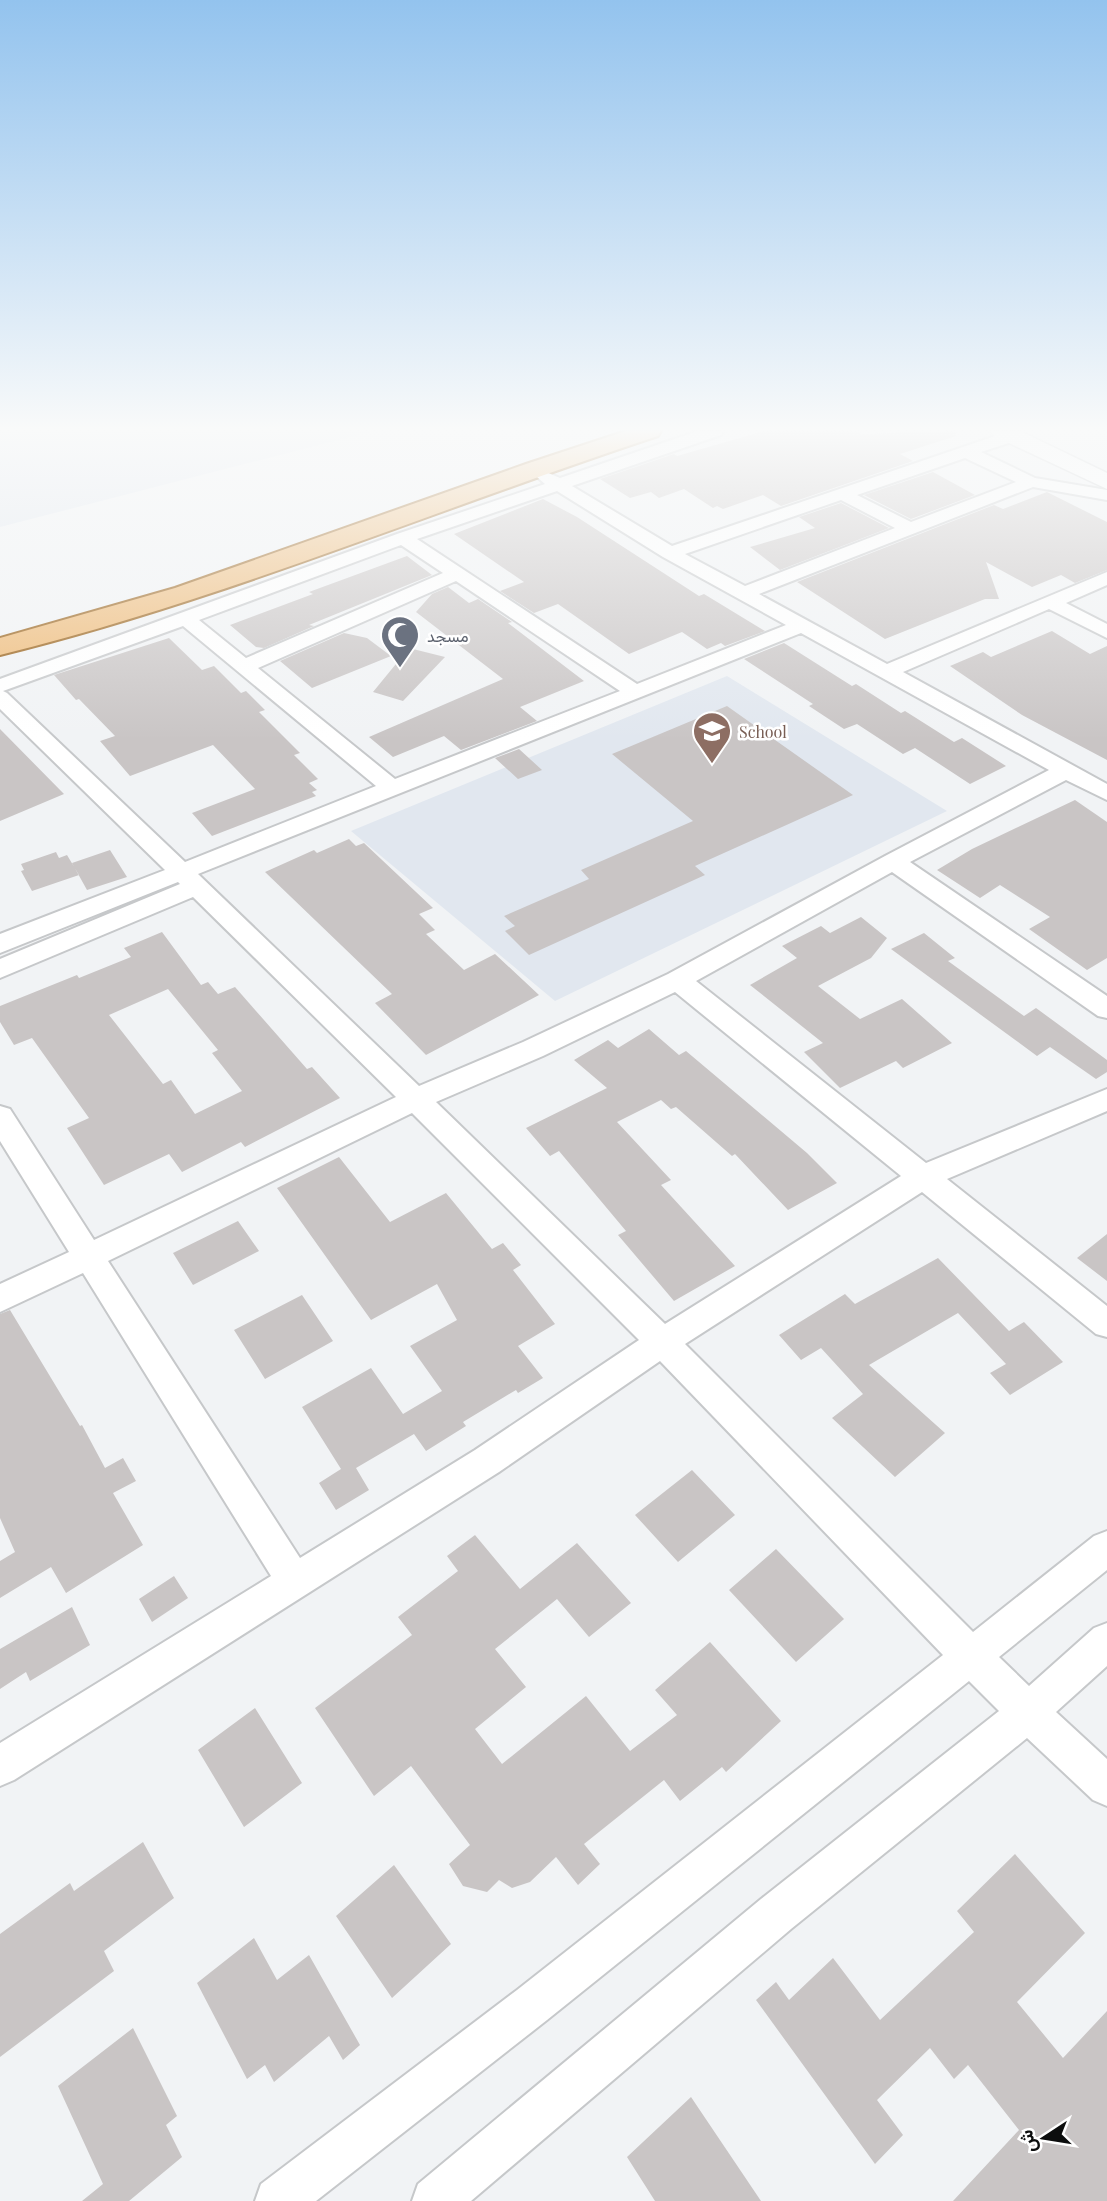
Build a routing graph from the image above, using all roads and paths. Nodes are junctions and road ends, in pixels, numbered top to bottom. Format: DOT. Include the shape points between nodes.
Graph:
graph roads {
  1 [pos="286,534"];
  2 [pos="353,534"];
  3 [pos="415,534"];
  4 [pos="638,534"];
  5 [pos="726,534"];
  6 [pos="898,534"];
  7 [pos="403,538"];
  8 [pos="670,553"];
  9 [pos="457,574"];
  10 [pos="1107,578"];
  11 [pos="744,593"];
  12 [pos="1049,603"];
  13 [pos="184,617"];
  14 [pos="0,624"];
  15 [pos="804,625"];
  16 [pos="1107,632"];
  17 [pos="0,647"];
  18 [pos="245,666"];
  19 [pos="888,671"];
  20 [pos="0,686"];
  21 [pos="636,692"];
  22 [pos="0,696"];
  23 [pos="1067,770"];
  24 [pos="391,787"];
  25 [pos="1107,793"];
  26 [pos="893,861"];
  27 [pos="189,879"];
  28 [pos="0,944"];
  29 [pos="0,969"];
  30 [pos="677,980"];
  31 [pos="1107,1009"];
  32 [pos="416,1099"];
  33 [pos="1107,1099"];
  34 [pos="0,1117"];
  35 [pos="923,1177"];
  36 [pos="87,1255"];
  37 [pos="0,1299"];
  38 [pos="1107,1324"];
  39 [pos="662,1342"];
  40 [pos="1107,1548"];
  41 [pos="293,1581"];
  42 [pos="1107,1641"];
  43 [pos="970,1657"];
  44 [pos="1027,1713"];
  45 [pos="0,1766"];
  46 [pos="1107,1786"];
  47 [pos="278,2201"];
  48 [pos="435,2201"];
  1 -- 14 [label="main road"];
  2 -- 17 [label="main road" via="184,594"];
  3 -- 7 [label="street"];
  4 -- 8 [label="street"];
  5 -- 8 [label="street"];
  6 -- 11 [label="street"];
  7 -- 9 [label="street"];
  7 -- 13 [label="street"];
  8 -- 11 [label="street"];
  9 -- 18 [label="street"];
  9 -- 21 [label="street"];
  10 -- 12 [label="street"];
  11 -- 15 [label="street"];
  12 -- 16 [label="street"];
  12 -- 19 [label="street"];
  13 -- 18 [label="street"];
  13 -- 20 [label="street"];
  15 -- 19 [label="street"];
  15 -- 21 [label="street"];
  18 -- 24 [label="street"];
  19 -- 23 [label="street"];
  21 -- 24 [label="street"];
  22 -- 27 [label="street"];
  23 -- 25 [label="street"];
  23 -- 26 [label="street"];
  24 -- 27 [label="street"];
  26 -- 30 [label="street"];
  26 -- 31 [label="street"];
  27 -- 28 [label="street"];
  27 -- 29 [label="street"];
  27 -- 32 [label="street"];
  30 -- 32 [label="street"];
  30 -- 35 [label="street"];
  32 -- 36 [label="street"];
  32 -- 39 [label="street"];
  33 -- 35 [label="street"];
  34 -- 36 [label="street"];
  35 -- 38 [label="street"];
  35 -- 39 [label="street"];
  36 -- 37 [label="street"];
  36 -- 41 [label="street"];
  39 -- 41 [label="street" via="487,1461"];
  39 -- 43 [label="street"];
  40 -- 43 [label="street"];
  41 -- 45 [label="street"];
  42 -- 44 [label="street"];
  43 -- 44 [label="street"];
  43 -- 47 [label="street"];
  44 -- 46 [label="street"];
  44 -- 48 [label="street" via="776,1914"];
}
